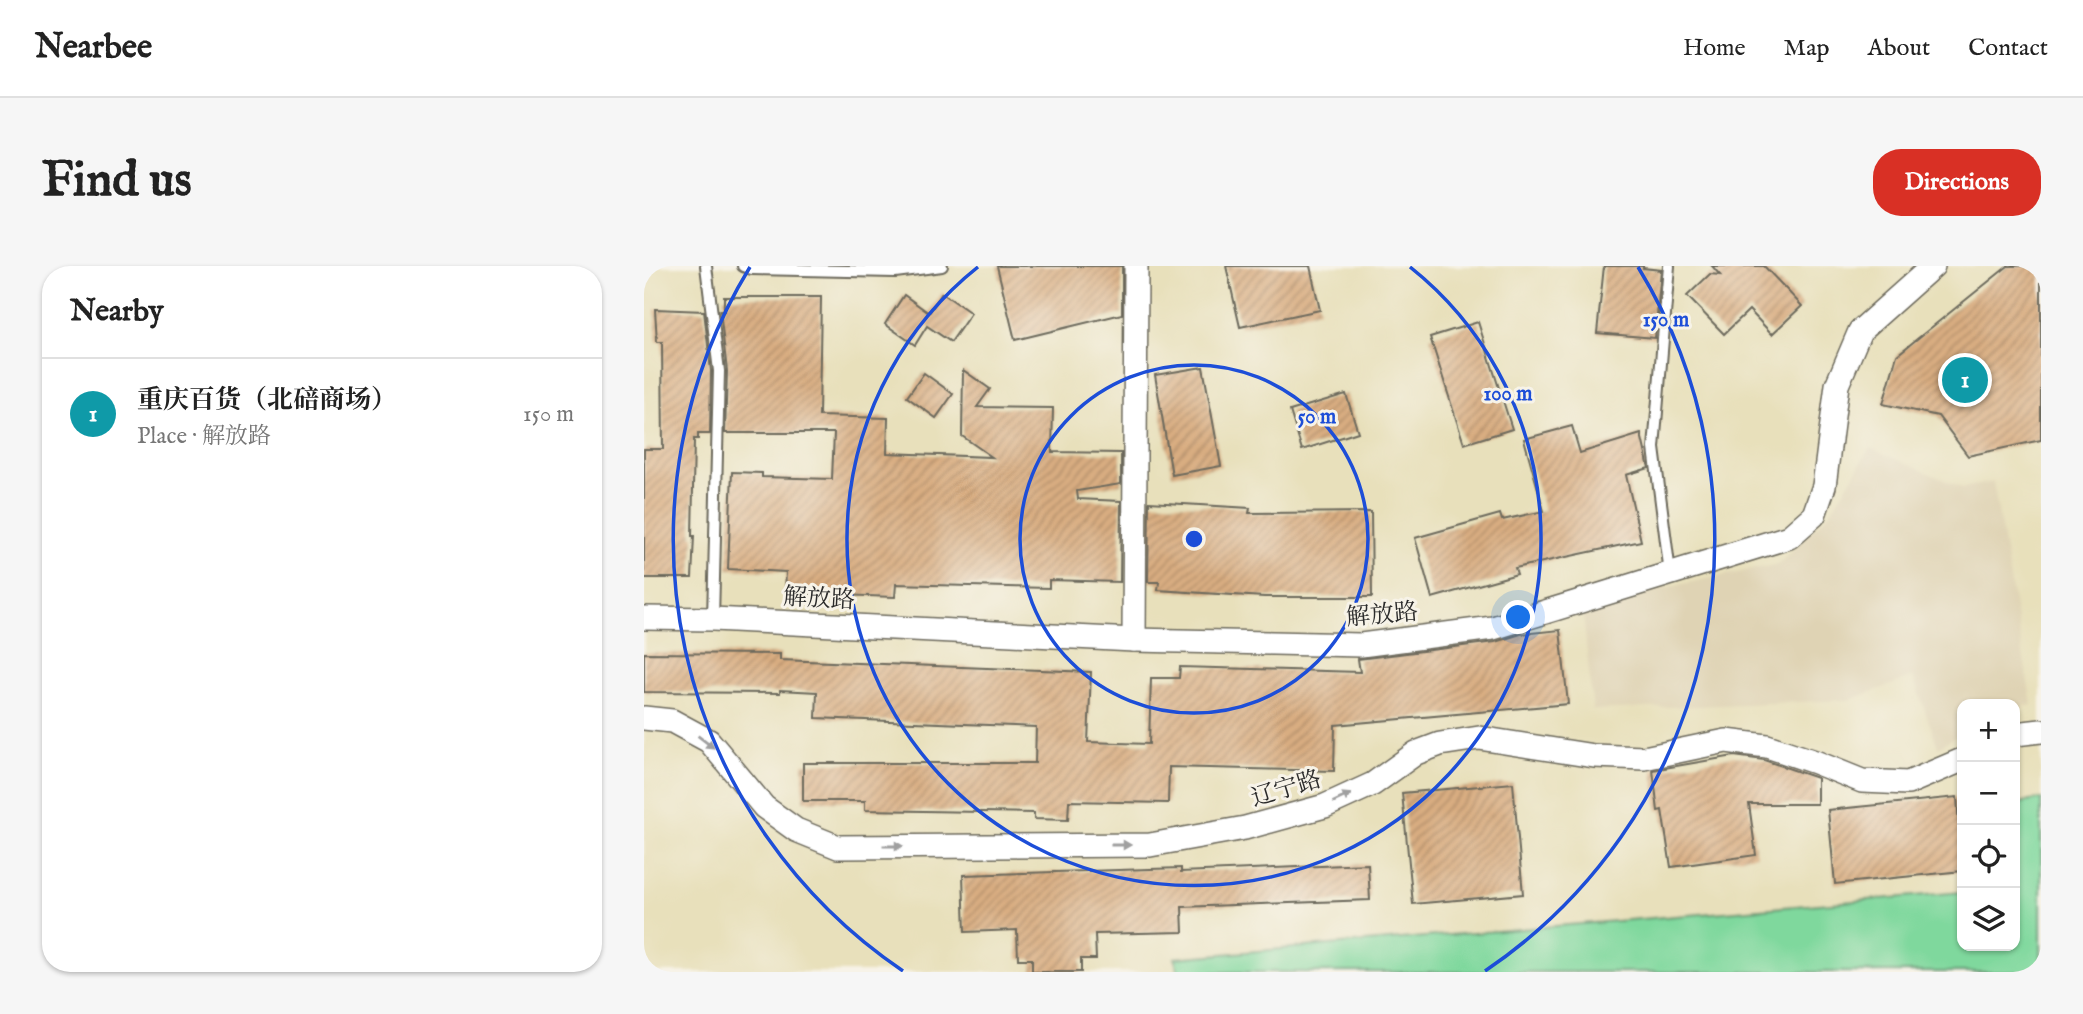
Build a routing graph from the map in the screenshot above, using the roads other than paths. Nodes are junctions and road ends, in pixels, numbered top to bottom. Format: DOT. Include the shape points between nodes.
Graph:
graph roads {
  1 [pos="706,266"];
  2 [pos="743,266"];
  3 [pos="942,266"];
  4 [pos="1136,266"];
  5 [pos="1670,266"];
  6 [pos="1933,266"];
  7 [pos="1671,573"];
  8 [pos="644,618"];
  9 [pos="713,619"];
  10 [pos="1135,640"];
  11 [pos="644,718"];
  12 [pos="2041,732"];
  13 [pos="2020,734"];
  14 [pos="1957,762"];
  1 -- 9 [label="lane" via="719,371"];
  2 -- 3 [label="lane" via="895,272"];
  4 -- 10 [label="street"];
  5 -- 7 [label="lane" via="1654,448"];
  6 -- 7 [label="street, 解放路" via="1860,331 1838,385 1824,486 1814,516 1789,537"];
  7 -- 10 [label="street, 解放路" via="1493,628 1374,643"];
  8 -- 9 [label="street, 解放路"];
  9 -- 10 [label="street, 解放路"];
  11 -- 14 [label="street, 辽宁路, one-way" via="672,721 709,741 764,807 796,830 838,847 1150,845 1245,828 1325,806 1373,784 1416,753 1479,738 1594,756 1644,758 1726,741 1767,746 1862,780 1908,783"];
  12 -- 13 [label="street"];
}
